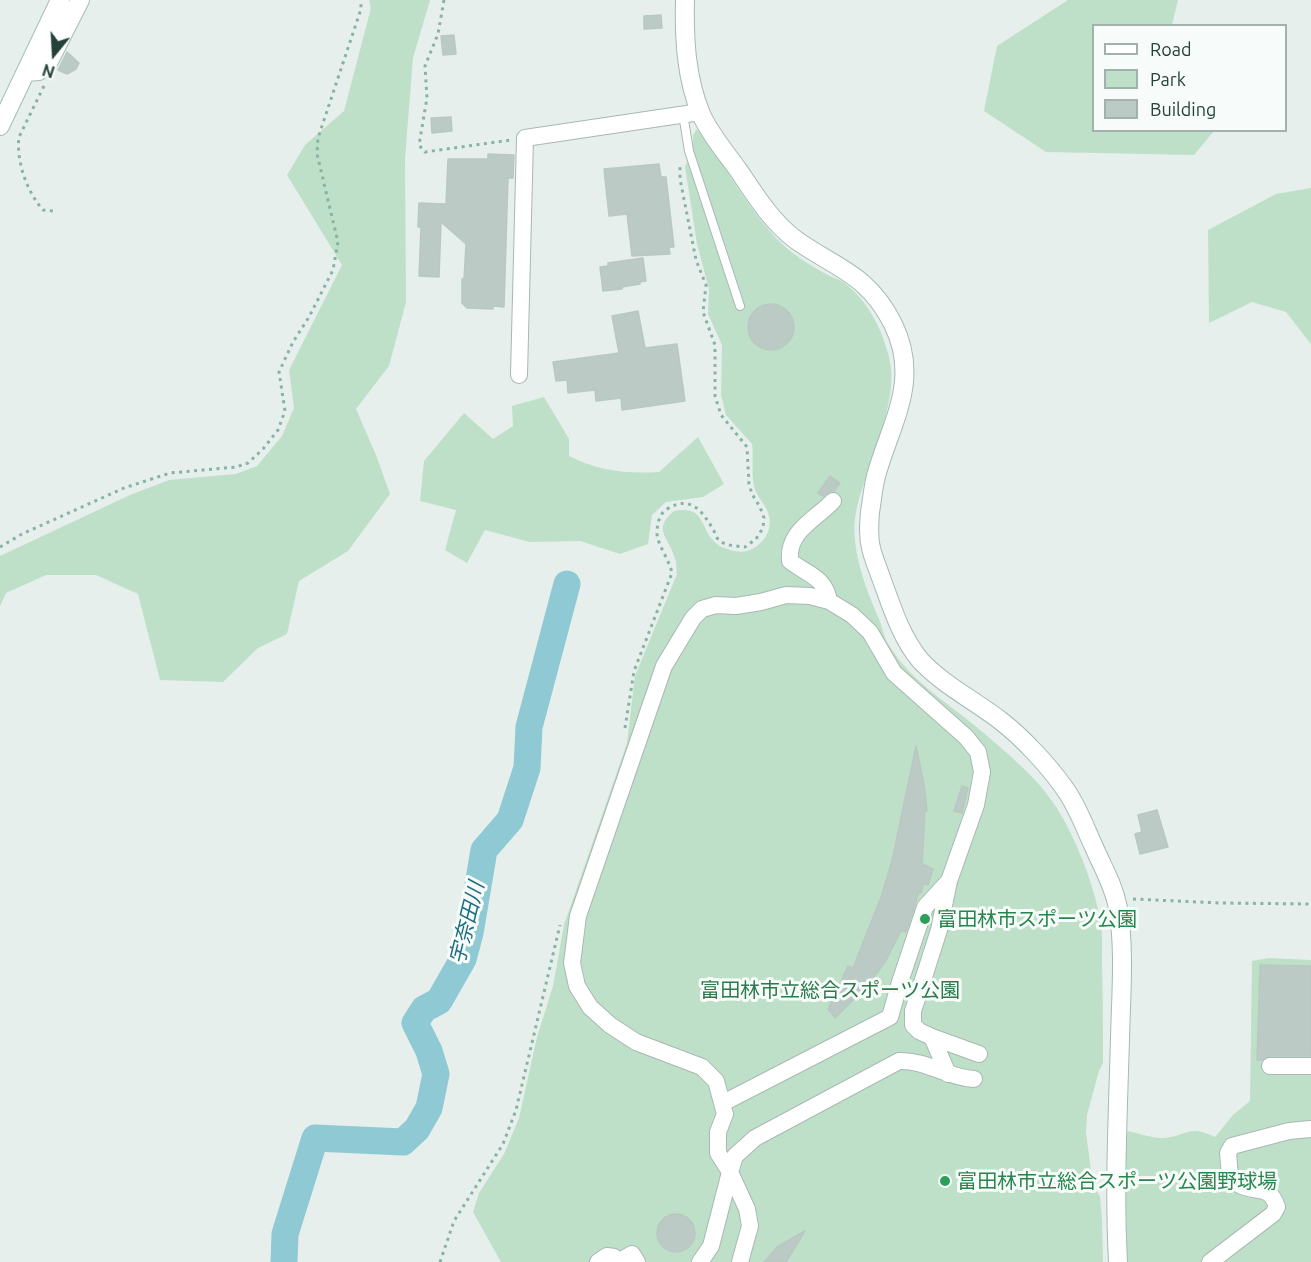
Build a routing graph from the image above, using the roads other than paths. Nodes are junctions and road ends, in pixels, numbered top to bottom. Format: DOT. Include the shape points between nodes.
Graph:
graph roads {
  1 [pos="60,0"];
  2 [pos="80,0"];
  3 [pos="685,0"];
  4 [pos="33,71"];
  5 [pos="692,113"];
  6 [pos="0,126"];
  7 [pos="740,306"];
  8 [pos="519,375"];
  9 [pos="833,501"];
  10 [pos="829,601"];
  11 [pos="949,881"];
  12 [pos="900,982"];
  13 [pos="914,1009"];
  14 [pos="932,1037"];
  15 [pos="979,1054"];
  16 [pos="1270,1066"];
  17 [pos="1311,1066"];
  18 [pos="948,1074"];
  19 [pos="974,1079"];
  20 [pos="723,1103"];
  21 [pos="1311,1129"];
  22 [pos="730,1172"];
  23 [pos="598,1262"];
  24 [pos="618,1262"];
  25 [pos="637,1262"];
  26 [pos="700,1262"];
  27 [pos="740,1262"];
  28 [pos="1118,1262"];
  29 [pos="1210,1262"];
  1 -- 4 [label="street"];
  2 -- 4 [label="street" via="56,51 48,63"];
  3 -- 5 [label="street"];
  4 -- 6 [label="street"];
  5 -- 7 [label="lane" via="688,142"];
  5 -- 8 [label="street" via="525,138"];
  5 -- 28 [label="street" via="708,127 763,207 795,239 854,275 884,308 894,326 905,364 904,385 895,424 875,478 868,531 897,619 921,660 1004,724 1065,789 1112,883 1122,953"];
  9 -- 10 [label="street" via="799,531 789,552 790,561 827,588"];
  10 -- 11 [label="street" via="870,632 894,673 978,752 982,771 976,805"];
  10 -- 20 [label="street" via="786,595 736,606 716,605 702,609 693,618 664,666 578,916 572,963 577,986 590,1007 636,1042 702,1067 716,1081"];
  11 -- 12 [label="street" via="925,907"];
  11 -- 13 [label="street" via="939,930"];
  12 -- 13 [label="street"];
  12 -- 20 [label="street" via="890,1017"];
  13 -- 14 [label="street" via="913,1025"];
  14 -- 15 [label="street"];
  14 -- 18 [label="street"];
  16 -- 17 [label="street"];
  18 -- 19 [label="street"];
  18 -- 22 [label="street" via="912,1060 900,1061 754,1138 735,1156"];
  20 -- 22 [label="street" via="725,1114 718,1132 718,1153"];
  21 -- 29 [label="street" via="1232,1146 1228,1153 1230,1176 1240,1185 1267,1192 1277,1207"];
  22 -- 26 [label="street" via="711,1246"];
  22 -- 27 [label="street" via="747,1209 750,1226"];
  23 -- 24 [label="street" via="607,1256"];
  24 -- 25 [label="street" via="632,1254"];
}
